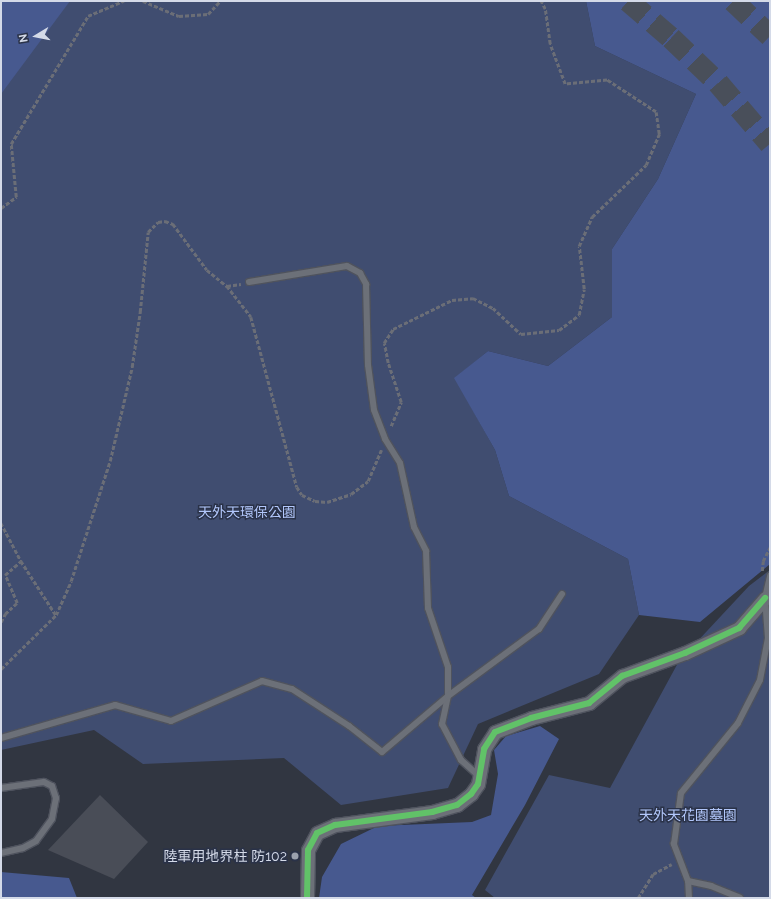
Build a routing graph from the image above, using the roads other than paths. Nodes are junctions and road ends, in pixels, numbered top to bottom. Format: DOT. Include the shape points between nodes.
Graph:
graph roads {
  1 [pos="249,282"];
  2 [pos="770,576"];
  3 [pos="562,594"];
  4 [pos="764,598"];
  5 [pos="448,696"];
  6 [pos="1,738"];
  7 [pos="480,777"];
  8 [pos="1,788"];
  9 [pos="1,853"];
  10 [pos="688,881"];
  11 [pos="307,898"];
  12 [pos="689,898"];
  13 [pos="740,898"];
  1 -- 5 [label="lane" via="347,266 360,273 366,284 368,365 374,410 385,439 400,463 414,527 426,551 428,608 448,667"];
  2 -- 4 [label="lane"];
  3 -- 5 [label="lane" via="539,629"];
  4 -- 7 [label="street" via="739,628 685,653 622,676 589,703 531,718 495,732 484,749"];
  4 -- 10 [label="lane" via="768,638 760,680 738,723 681,793 674,844"];
  5 -- 6 [label="lane" via="382,752 349,726 292,689 262,681 171,721 115,705"];
  5 -- 7 [label="lane" via="442,724 461,760"];
  7 -- 11 [label="street" via="472,794 457,805 432,812 335,825 317,833 308,850"];
  8 -- 9 [label="lane" via="44,782 52,786 56,798 52,819 36,841 23,848"];
  10 -- 12 [label="lane"];
  10 -- 13 [label="lane" via="711,886"];
}
